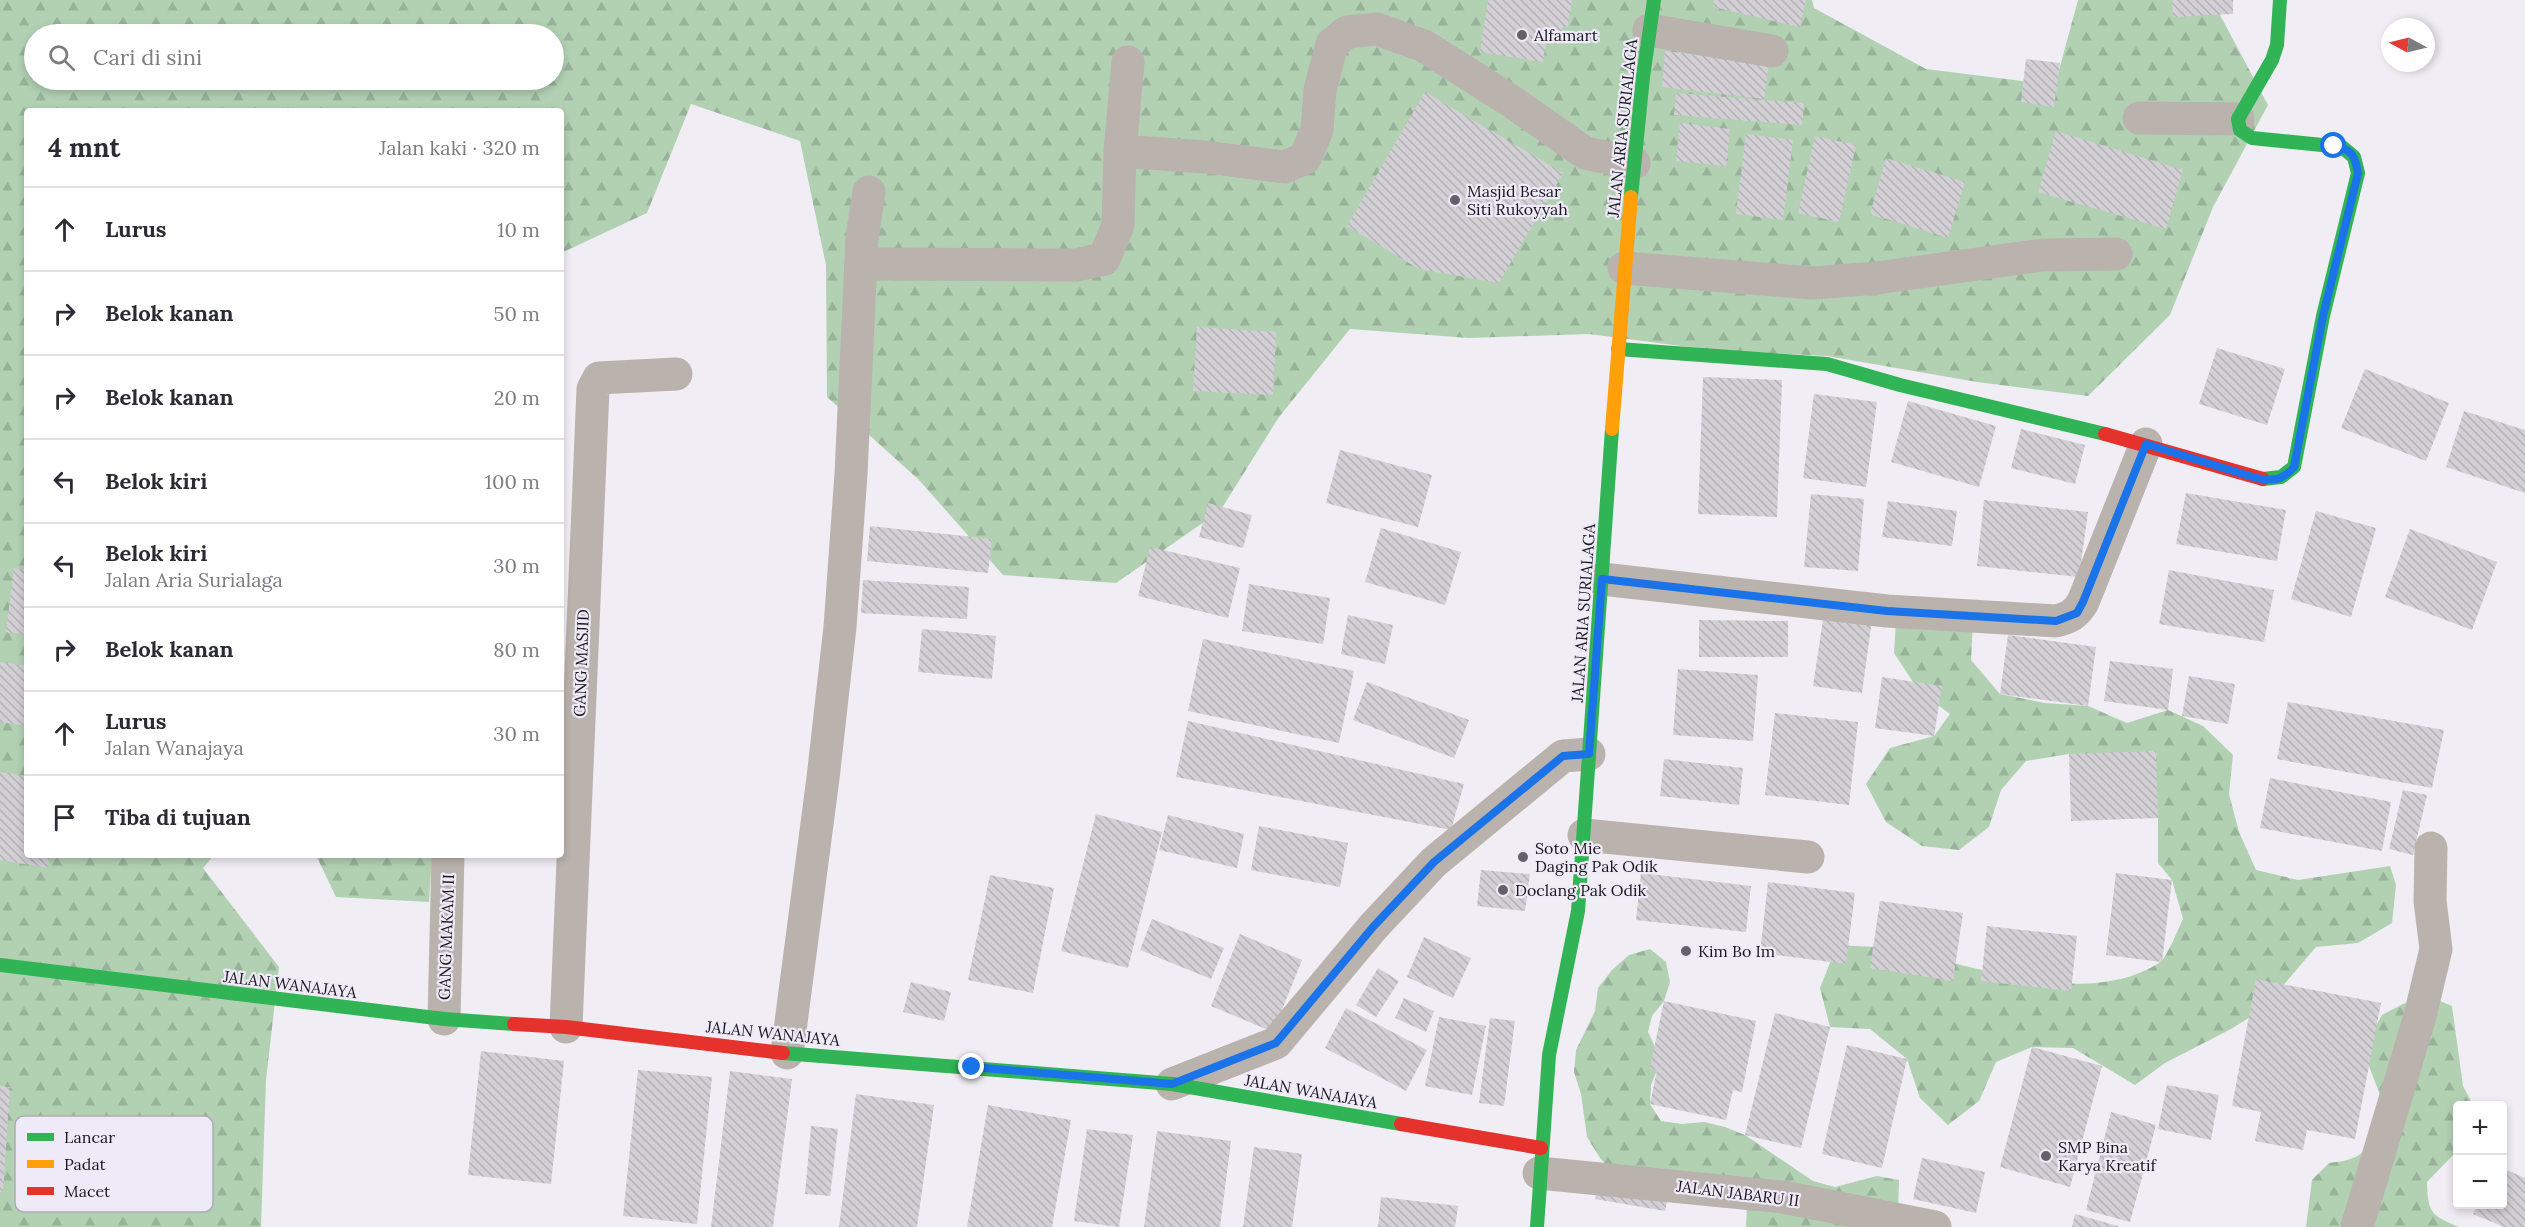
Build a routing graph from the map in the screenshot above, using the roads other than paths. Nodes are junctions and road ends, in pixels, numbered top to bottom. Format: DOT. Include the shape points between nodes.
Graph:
graph roads {
  1 [pos="2280,0"];
  2 [pos="1651,15"];
  3 [pos="1772,51"];
  4 [pos="1128,62"];
  5 [pos="2139,118"];
  6 [pos="2238,119"];
  7 [pos="1120,151"];
  8 [pos="1634,163"];
  9 [pos="869,192"];
  10 [pos="2116,254"];
  11 [pos="879,264"];
  12 [pos="1624,268"];
  13 [pos="1618,349"];
  14 [pos="676,374"];
  15 [pos="2146,444"];
  16 [pos="1602,579"];
  17 [pos="1589,754"];
  18 [pos="1584,835"];
  19 [pos="2431,848"];
  20 [pos="1808,857"];
  21 [pos="448,858"];
  22 [pos="0,965"];
  23 [pos="444,1019"];
  24 [pos="566,1027"];
  25 [pos="787,1053"];
  26 [pos="1172,1084"];
  27 [pos="1540,1160"];
  28 [pos="1537,1227"];
  29 [pos="1935,1227"];
  30 [pos="2357,1227"];
  1 -- 6 [label="street" via="2272,60"];
  2 -- 3 [label="street"];
  2 -- 8 [label="street, JALAN ARIA SURIALAGA"];
  4 -- 7 [label="street"];
  5 -- 6 [label="street"];
  6 -- 15 [label="street" via="2240,130 2252,138 2350,150 2358,173 2323,316 2294,467 2285,477 2256,478"];
  7 -- 8 [label="street" via="1285,167 1305,158 1317,130 1320,90 1332,44 1347,32 1377,29 1424,46 1585,153"];
  7 -- 11 [label="street" via="1118,225 1104,259 1076,265"];
  8 -- 12 [label="street, JALAN ARIA SURIALAGA"];
  9 -- 25 [label="street" via="862,238 840,627"];
  10 -- 12 [label="street" via="2042,255 1813,283"];
  12 -- 13 [label="street, JALAN ARIA SURIALAGA"];
  13 -- 15 [label="street" via="1827,364"];
  13 -- 16 [label="street, JALAN ARIA SURIALAGA"];
  14 -- 24 [label="street, GANG MASJID" via="599,378 593,389"];
  15 -- 16 [label="street" via="2083,602 2077,613 2056,621 1887,611"];
  16 -- 17 [label="street, JALAN ARIA SURIALAGA"];
  17 -- 18 [label="street, JALAN ARIA SURIALAGA"];
  17 -- 26 [label="street" via="1563,756 1434,862 1373,927 1276,1043"];
  18 -- 20 [label="street"];
  18 -- 27 [label="street, JALAN ARIA SURIALAGA" via="1578,911 1550,1055"];
  19 -- 30 [label="street" via="2430,901 2436,949"];
  21 -- 23 [label="street, GANG MAKAM II"];
  22 -- 23 [label="street, JALAN WANAJAYA"];
  23 -- 24 [label="street, JALAN WANAJAYA"];
  24 -- 25 [label="street, JALAN WANAJAYA"];
  25 -- 26 [label="street, JALAN WANAJAYA"];
  26 -- 27 [label="street, JALAN WANAJAYA"];
  27 -- 28 [label="street, JALAN ARIA SURIALAGA"];
  27 -- 29 [label="street, JALAN JABARU II" via="1784,1197"];
}
